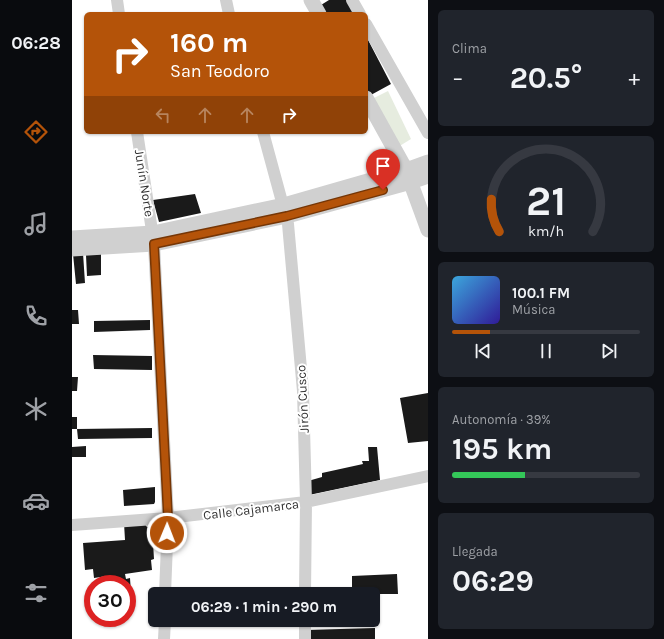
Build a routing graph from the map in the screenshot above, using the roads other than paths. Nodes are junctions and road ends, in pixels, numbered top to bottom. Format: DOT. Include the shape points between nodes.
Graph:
graph roads {
  1 [pos="117,0"];
  2 [pos="226,0"];
  3 [pos="311,0"];
  4 [pos="352,0"];
  5 [pos="119,12"];
  6 [pos="229,12"];
  7 [pos="318,12"];
  8 [pos="359,12"];
  9 [pos="368,28"];
  10 [pos="368,102"];
  11 [pos="428,133"];
  12 [pos="137,134"];
  13 [pos="264,134"];
  14 [pos="428,162"];
  15 [pos="408,176"];
  16 [pos="428,176"];
  17 [pos="285,211"];
  18 [pos="428,230"];
  19 [pos="72,238"];
  20 [pos="154,239"];
  21 [pos="72,249"];
  22 [pos="428,476"];
  23 [pos="306,502"];
  24 [pos="168,518"];
  25 [pos="72,525"];
  26 [pos="165,587"];
  27 [pos="305,587"];
  28 [pos="164,627"];
  29 [pos="305,627"];
  30 [pos="164,639"];
  31 [pos="305,639"];
  1 -- 5 [label="street"];
  2 -- 6 [label="street"];
  3 -- 7 [label="street"];
  4 -- 8 [label="street"];
  9 -- 11 [label="street"];
  10 -- 15 [label="street"];
  12 -- 20 [label="street, Junín Norte"];
  13 -- 17 [label="street, Jirón Cusco"];
  14 -- 15 [label="street"];
  15 -- 16 [label="street"];
  15 -- 17 [label="street"];
  15 -- 18 [label="street"];
  17 -- 20 [label="street"];
  17 -- 23 [label="street, Jirón Cusco" via="303,391"];
  19 -- 20 [label="street"];
  20 -- 21 [label="street"];
  20 -- 24 [label="street, Junín Norte"];
  22 -- 23 [label="street, Calle Cajamarca"];
  23 -- 24 [label="street, Calle Cajamarca"];
  23 -- 27 [label="street, Jirón Cusco"];
  24 -- 25 [label="street, Calle Cajamarca"];
  24 -- 26 [label="street, Junín Norte"];
  28 -- 30 [label="street"];
  29 -- 31 [label="street"];
}
